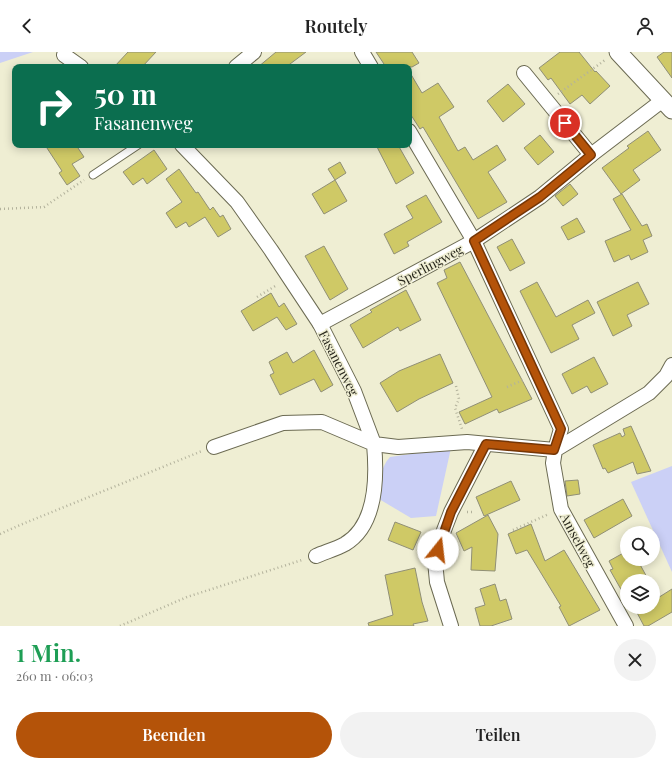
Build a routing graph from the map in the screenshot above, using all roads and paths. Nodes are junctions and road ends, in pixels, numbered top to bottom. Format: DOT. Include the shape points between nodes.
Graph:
graph roads {
  1 [pos="254,52"];
  2 [pos="362,52"];
  3 [pos="64,54"];
  4 [pos="612,56"];
  5 [pos="77,64"];
  6 [pos="240,64"];
  7 [pos="369,64"];
  8 [pos="524,73"];
  9 [pos="548,101"];
  10 [pos="667,105"];
  11 [pos="412,136"];
  12 [pos="134,148"];
  13 [pos="185,148"];
  14 [pos="591,155"];
  15 [pos="93,175"];
  16 [pos="0,209"];
  17 [pos="474,241"];
  18 [pos="290,278"];
  19 [pos="257,297"];
  20 [pos="320,324"];
  21 [pos="672,365"];
  22 [pos="456,386"];
  23 [pos="467,442"];
  24 [pos="374,444"];
  25 [pos="486,444"];
  26 [pos="214,447"];
  27 [pos="554,450"];
  28 [pos="561,509"];
  29 [pos="512,530"];
  30 [pos="0,534"];
  31 [pos="316,556"];
  32 [pos="120,626"];
  33 [pos="451,626"];
  34 [pos="626,626"];
  1 -- 6 [label="street"];
  2 -- 7 [label="street"];
  3 -- 5 [label="street"];
  4 -- 9 [label="path"];
  4 -- 10 [label="street"];
  8 -- 9 [label="street"];
  9 -- 14 [label="street"];
  10 -- 14 [label="street, Sperlingweg"];
  11 -- 17 [label="street, Amselweg"];
  12 -- 15 [label="lane"];
  13 -- 18 [label="street, Fasanenweg" via="237,202"];
  14 -- 17 [label="street, Sperlingweg" via="540,197"];
  15 -- 16 [label="path" via="44,207"];
  17 -- 20 [label="street, Sperlingweg"];
  17 -- 27 [label="street, Amselweg" via="561,429"];
  18 -- 19 [label="path"];
  18 -- 20 [label="street, Fasanenweg"];
  20 -- 24 [label="street, Fasanenweg" via="354,391"];
  21 -- 27 [label="street" via="666,376 650,393"];
  22 -- 23 [label="path" via="459,399 455,408"];
  23 -- 24 [label="street" via="398,447"];
  23 -- 25 [label="street"];
  24 -- 26 [label="street" via="322,422 283,423"];
  24 -- 31 [label="street, Fasanenweg" via="374,495 359,531 346,544"];
  25 -- 27 [label="street"];
  25 -- 33 [label="street" via="451,512 435,561 437,582"];
  26 -- 30 [label="path"];
  27 -- 28 [label="street, Amselweg" via="553,462"];
  28 -- 29 [label="path"];
  28 -- 34 [label="street, Amselweg"];
  31 -- 32 [label="path" via="187,597"];
}
